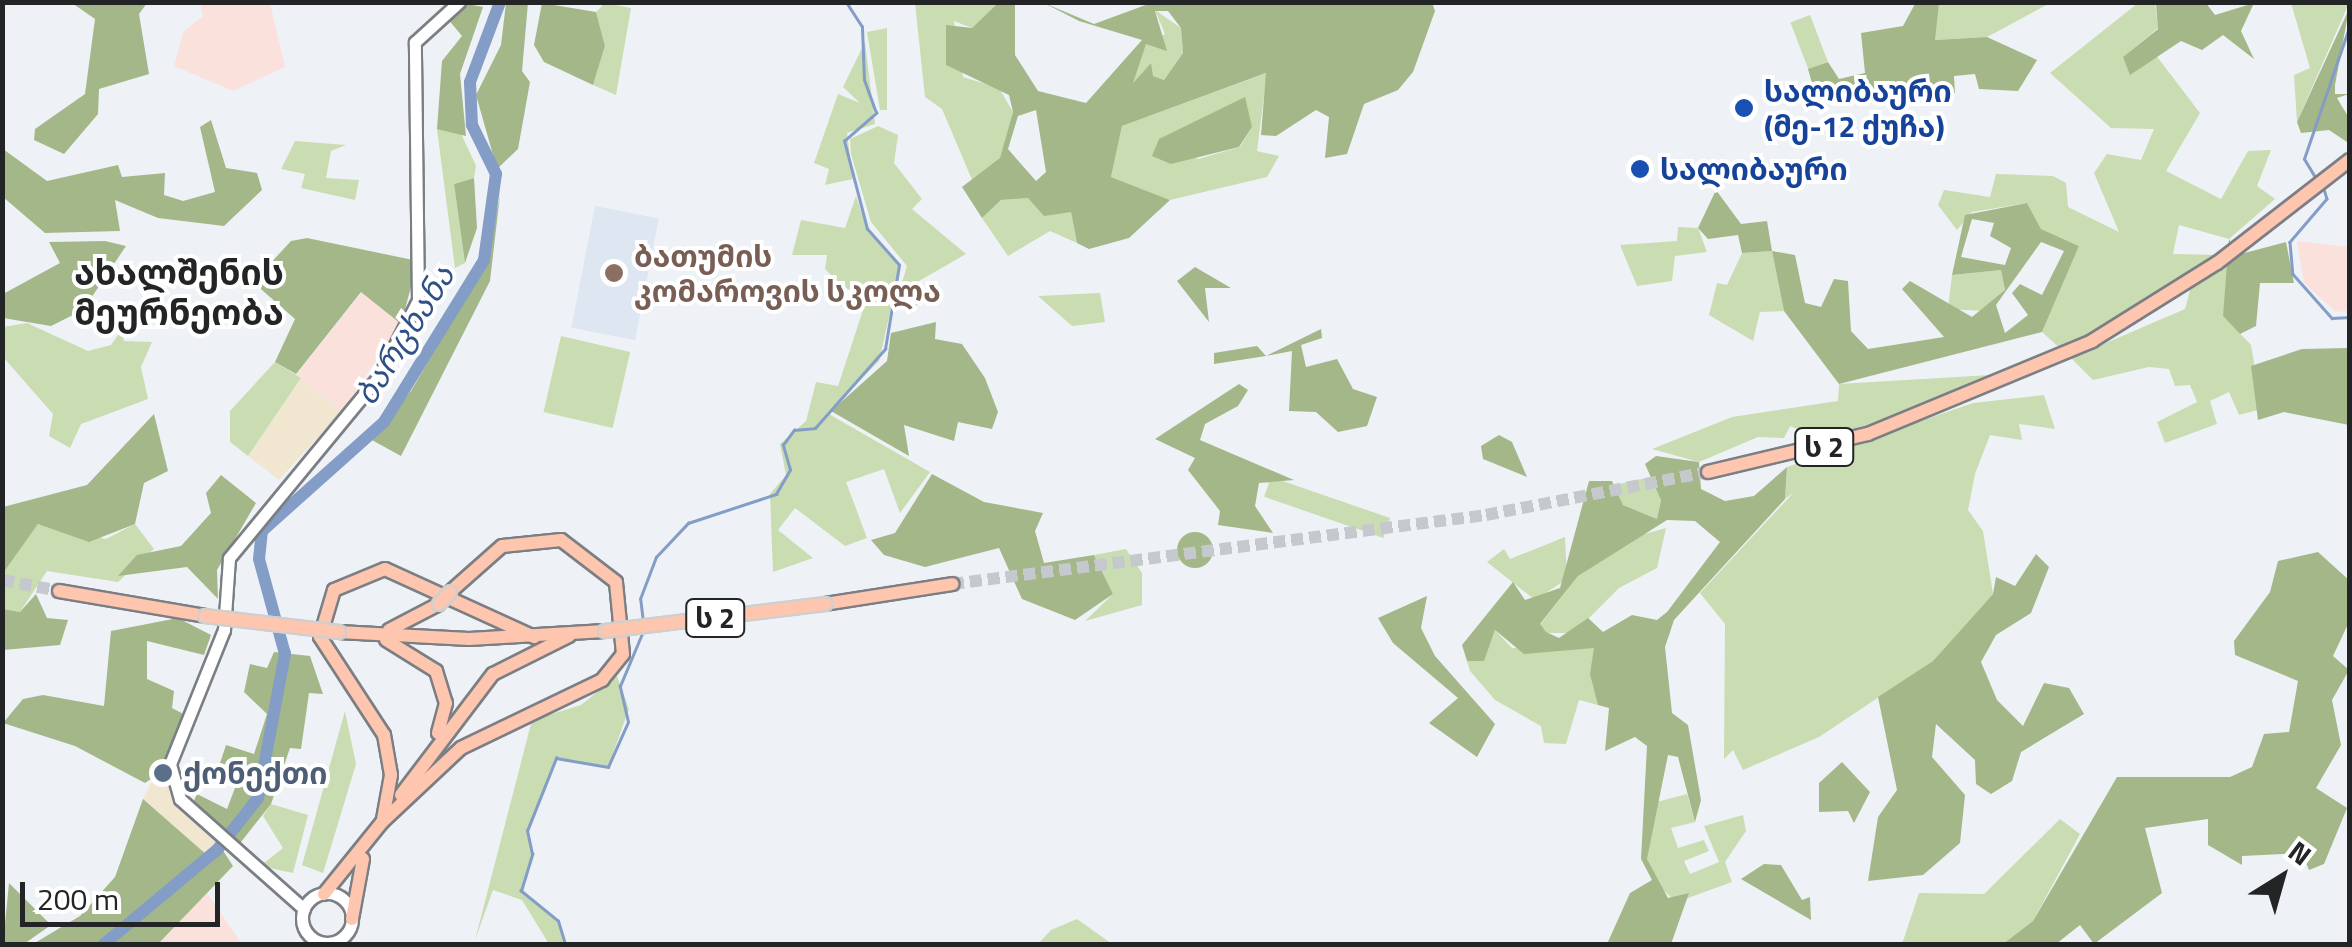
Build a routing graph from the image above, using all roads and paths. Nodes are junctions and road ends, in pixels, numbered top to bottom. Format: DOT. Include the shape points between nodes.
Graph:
graph roads {
  1 [pos="459,2"];
  2 [pos="2350,160"];
  3 [pos="1708,472"];
  4 [pos="952,584"];
  5 [pos="59,591"];
  6 [pos="346,633"];
  7 [pos="370,635"];
  8 [pos="569,636"];
  9 [pos="534,637"];
  10 [pos="428,756"];
  11 [pos="382,822"];
  12 [pos="367,847"];
  13 [pos="248,867"];
  14 [pos="321,894"];
  15 [pos="304,909"];
  16 [pos="352,920"];
  1 -- 13 [label="main road" via="415,42 410,226 424,280 395,350 229,558 224,630 169,778"];
  2 -- 3 [label="highway, ს 2" via="2217,262 2065,352 1868,434"];
  4 -- 8 [label="highway, ს 2, bridge"];
  5 -- 6 [label="highway, ს 2, bridge"];
  6 -- 7 [label="highway, ს 2"];
  6 -- 11 [label="highway, bridge" via="403,628 440,604 502,546 562,540 616,582 623,654 589,688 461,748"];
  7 -- 9 [label="highway, ს 2"];
  7 -- 10 [label="highway" via="436,671 446,703"];
  8 -- 9 [label="highway, ს 2"];
  8 -- 10 [label="highway" via="493,674"];
  9 -- 11 [label="highway" via="385,570 334,590 320,638 384,735 391,775"];
  10 -- 11 [label="highway"];
  11 -- 12 [label="highway"];
  12 -- 14 [label="highway"];
  12 -- 16 [label="highway"];
  13 -- 14 [label="main road"];
  13 -- 15 [label="main road"];
  14 -- 15 [label="main road"];
  14 -- 16 [label="main road" via="344,900"];
  15 -- 16 [label="main road" via="305,929 320,942 344,937"];
}
